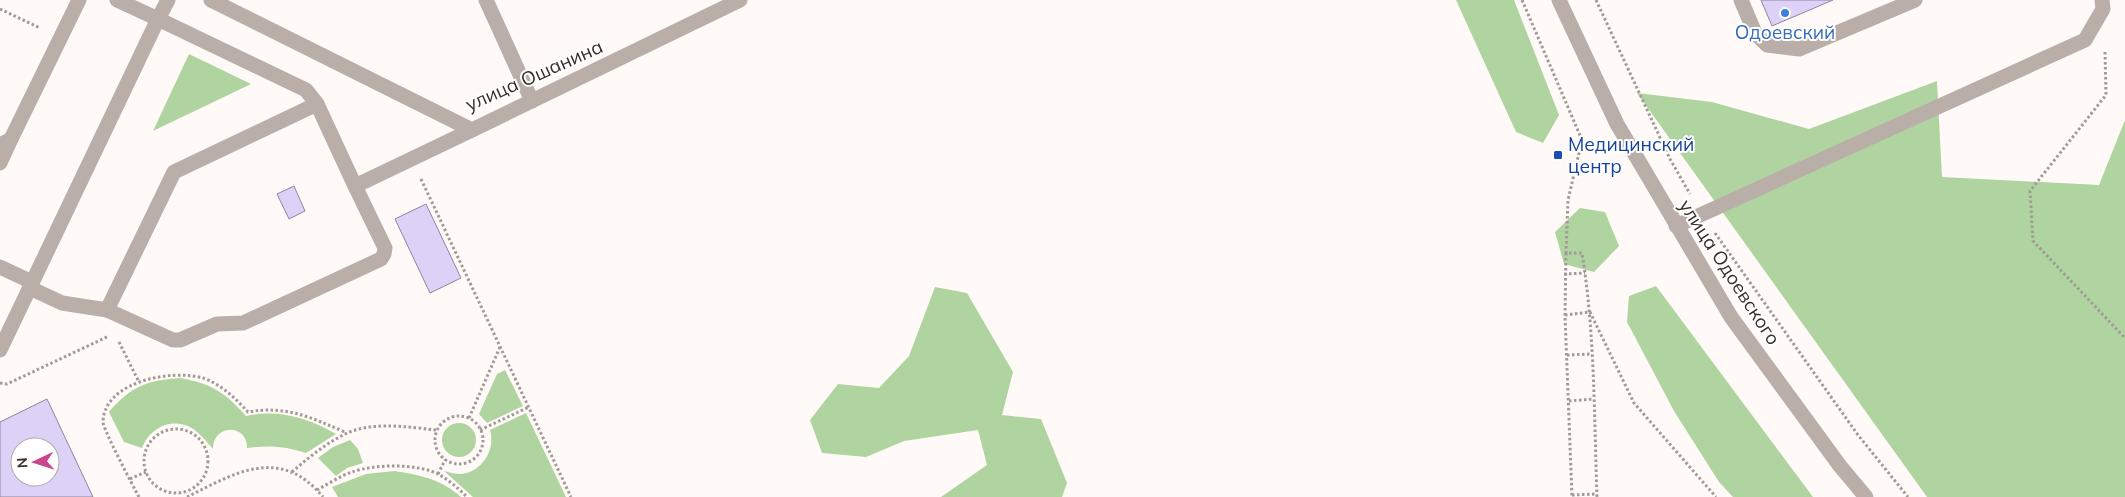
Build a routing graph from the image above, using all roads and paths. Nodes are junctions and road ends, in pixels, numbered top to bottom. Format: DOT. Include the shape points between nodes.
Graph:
graph roads {
  1 [pos="79,0"];
  2 [pos="117,0"];
  3 [pos="168,0"];
  4 [pos="211,0"];
  5 [pos="486,0"];
  6 [pos="740,0"];
  7 [pos="1522,0"];
  8 [pos="1560,0"];
  9 [pos="1596,0"];
  10 [pos="1742,0"];
  11 [pos="1915,0"];
  12 [pos="2102,0"];
  13 [pos="0,9"];
  14 [pos="158,19"];
  15 [pos="60,38"];
  16 [pos="2104,47"];
  17 [pos="532,101"];
  18 [pos="317,104"];
  19 [pos="472,130"];
  20 [pos="6,142"];
  21 [pos="412,158"];
  22 [pos="0,164"];
  23 [pos="355,186"];
  24 [pos="1701,213"];
  25 [pos="1676,226"];
  26 [pos="1566,253"];
  27 [pos="0,267"];
  28 [pos="1585,273"];
  29 [pos="1564,274"];
  30 [pos="31,285"];
  31 [pos="107,310"];
  32 [pos="1590,312"];
  33 [pos="1565,315"];
  34 [pos="115,333"];
  35 [pos="2125,338"];
  36 [pos="119,341"];
  37 [pos="501,346"];
  38 [pos="0,350"];
  39 [pos="1592,354"];
  40 [pos="1567,355"];
  41 [pos="139,382"];
  42 [pos="0,383"];
  43 [pos="1593,399"];
  44 [pos="1568,401"];
  45 [pos="529,407"];
  46 [pos="469,418"];
  47 [pos="436,430"];
  48 [pos="480,430"];
  49 [pos="347,433"];
  50 [pos="445,460"];
  51 [pos="146,472"];
  52 [pos="292,472"];
  53 [pos="438,474"];
  54 [pos="130,479"];
  55 [pos="317,490"];
  56 [pos="187,491"];
  57 [pos="1597,495"];
  58 [pos="188,496"];
  59 [pos="1572,496"];
  60 [pos="139,497"];
  61 [pos="323,497"];
  62 [pos="468,497"];
  63 [pos="571,497"];
  64 [pos="1716,497"];
  65 [pos="1866,497"];
  66 [pos="1908,497"];
  1 -- 15 [label="street"];
  2 -- 14 [label="street"];
  3 -- 14 [label="street"];
  4 -- 19 [label="street, улица Ошанина"];
  5 -- 17 [label="street"];
  6 -- 17 [label="street, улица Ошанина"];
  7 -- 26 [label="path" via="1582,140 1568,200"];
  8 -- 25 [label="street, улица Одоевского" via="1617,124"];
  9 -- 24 [label="path" via="1670,159"];
  10 -- 11 [label="street" via="1755,33 1767,45 1799,49"];
  12 -- 24 [label="street" via="2103,9 2085,40"];
  13 -- 15 [label="path"];
  14 -- 18 [label="street" via="306,90"];
  14 -- 30 [label="street"];
  15 -- 20 [label="street"];
  16 -- 35 [label="path" via="2106,95 2030,191 2032,241"];
  17 -- 19 [label="street, улица Ошанина"];
  18 -- 23 [label="street"];
  18 -- 31 [label="street" via="174,172"];
  19 -- 21 [label="street"];
  20 -- 22 [label="street"];
  21 -- 23 [label="street"];
  21 -- 37 [label="path"];
  23 -- 31 [label="street" via="385,248 381,259 242,323 217,324 180,340 173,340"];
  24 -- 25 [label="street"];
  24 -- 66 [label="path" via="1858,435"];
  25 -- 65 [label="street, улица Одоевского" via="1731,317"];
  26 -- 28 [label="path" via="1582,253"];
  26 -- 29 [label="path"];
  27 -- 30 [label="street"];
  28 -- 29 [label="path"];
  28 -- 32 [label="path"];
  29 -- 33 [label="path"];
  30 -- 31 [label="street" via="62,303"];
  30 -- 38 [label="street"];
  32 -- 33 [label="path"];
  32 -- 39 [label="path"];
  32 -- 64 [label="path" via="1634,403"];
  33 -- 40 [label="path"];
  34 -- 42 [label="path" via="7,384"];
  36 -- 41 [label="path"];
  37 -- 45 [label="path"];
  37 -- 46 [label="path"];
  39 -- 40 [label="path"];
  39 -- 43 [label="path"];
  40 -- 44 [label="path"];
  41 -- 49 [label="path" via="161,375 204,378 224,389 248,412 266,409 289,411"];
  41 -- 54 [label="path" via="118,394 105,409 102,424"];
  43 -- 44 [label="path"];
  43 -- 57 [label="path"];
  44 -- 59 [label="path"];
  45 -- 48 [label="path"];
  45 -- 63 [label="path"];
  46 -- 47 [label="path" via="457,416 445,420"];
  46 -- 48 [label="path"];
  47 -- 49 [label="path" via="403,426"];
  47 -- 50 [label="path" via="434,442 438,454"];
  48 -- 50 [label="path" via="483,438 481,451 473,460 461,465"];
  49 -- 52 [label="path" via="320,449"];
  50 -- 53 [label="path"];
  51 -- 54 [label="path"];
  51 -- 56 [label="path" via="162,490 174,493"];
  51 -- 56 [label="path" via="144,459 154,437 177,429 189,432 206,450 208,462 201,479"];
  52 -- 55 [label="path"];
  52 -- 58 [label="path" via="254,468 230,475"];
  53 -- 55 [label="path" via="408,467 370,468 351,472"];
  53 -- 62 [label="path"];
  54 -- 60 [label="path"];
  55 -- 61 [label="path"];
  56 -- 58 [label="path"];
  57 -- 59 [label="path"];
}
